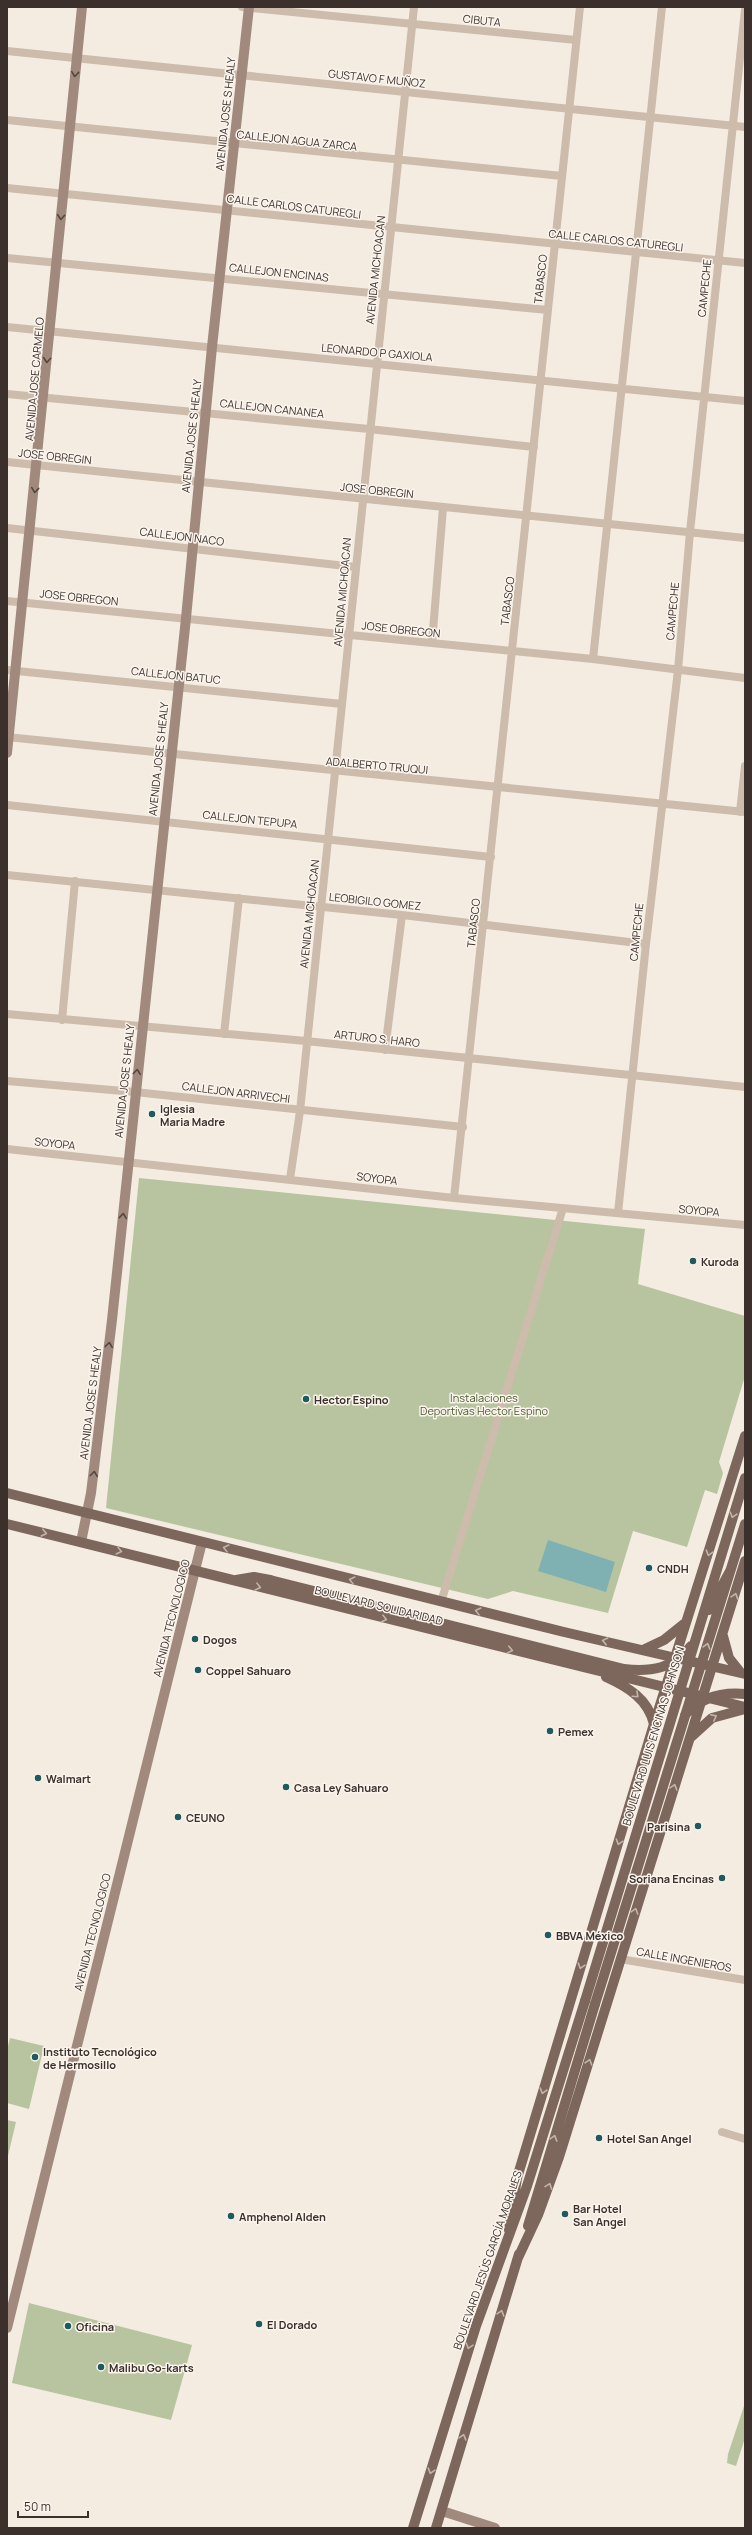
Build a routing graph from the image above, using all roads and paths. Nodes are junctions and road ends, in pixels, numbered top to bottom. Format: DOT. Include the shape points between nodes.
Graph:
graph roads {
  1 [pos="82,7"];
  2 [pos="247,7"];
  3 [pos="414,7"];
  4 [pos="580,7"];
  5 [pos="662,7"];
  6 [pos="745,10"];
  7 [pos="412,24"];
  8 [pos="576,40"];
  9 [pos="7,51"];
  10 [pos="76,58"];
  11 [pos="242,76"];
  12 [pos="406,92"];
  13 [pos="569,110"];
  14 [pos="650,117"];
  15 [pos="7,120"];
  16 [pos="733,125"];
  17 [pos="69,126"];
  18 [pos="745,126"];
  19 [pos="234,144"];
  20 [pos="398,161"];
  21 [pos="562,176"];
  22 [pos="7,188"];
  23 [pos="63,193"];
  24 [pos="227,209"];
  25 [pos="391,228"];
  26 [pos="555,245"];
  27 [pos="635,253"];
  28 [pos="7,258"];
  29 [pos="718,261"];
  30 [pos="745,263"];
  31 [pos="57,264"];
  32 [pos="220,278"];
  33 [pos="384,294"];
  34 [pos="548,310"];
  35 [pos="7,327"];
  36 [pos="50,331"];
  37 [pos="212,347"];
  38 [pos="376,362"];
  39 [pos="541,379"];
  40 [pos="622,389"];
  41 [pos="7,394"];
  42 [pos="704,396"];
  43 [pos="44,398"];
  44 [pos="745,401"];
  45 [pos="206,412"];
  46 [pos="369,428"];
  47 [pos="534,447"];
  48 [pos="7,462"];
  49 [pos="38,465"];
  50 [pos="198,482"];
  51 [pos="362,499"];
  52 [pos="443,508"];
  53 [pos="527,516"];
  54 [pos="606,524"];
  55 [pos="7,528"];
  56 [pos="31,530"];
  57 [pos="690,532"];
  58 [pos="745,538"];
  59 [pos="192,548"];
  60 [pos="355,567"];
  61 [pos="7,601"];
  62 [pos="22,602"];
  63 [pos="186,618"];
  64 [pos="349,634"];
  65 [pos="432,643"];
  66 [pos="512,651"];
  67 [pos="593,659"];
  68 [pos="11,670"];
  69 [pos="678,670"];
  70 [pos="745,678"];
  71 [pos="178,686"];
  72 [pos="342,704"];
  73 [pos="8,737"];
  74 [pos="7,753"];
  75 [pos="172,755"];
  76 [pos="745,766"];
  77 [pos="334,772"];
  78 [pos="499,787"];
  79 [pos="7,805"];
  80 [pos="662,805"];
  81 [pos="742,812"];
  82 [pos="164,821"];
  83 [pos="328,838"];
  84 [pos="491,857"];
  85 [pos="7,875"];
  86 [pos="75,881"];
  87 [pos="158,889"];
  88 [pos="239,898"];
  89 [pos="321,906"];
  90 [pos="402,914"];
  91 [pos="484,926"];
  92 [pos="646,944"];
  93 [pos="7,1014"];
  94 [pos="62,1020"];
  95 [pos="142,1027"];
  96 [pos="224,1034"];
  97 [pos="306,1041"];
  98 [pos="386,1050"];
  99 [pos="470,1059"];
  100 [pos="633,1077"];
  101 [pos="7,1081"];
  102 [pos="745,1087"];
  103 [pos="135,1092"];
  104 [pos="300,1111"];
  105 [pos="462,1127"];
  106 [pos="7,1149"];
  107 [pos="128,1162"];
  108 [pos="290,1179"];
  109 [pos="454,1198"];
  110 [pos="563,1208"];
  111 [pos="618,1213"];
  112 [pos="745,1225"];
  113 [pos="745,1436"];
  114 [pos="745,1478"];
  115 [pos="7,1493"];
  116 [pos="87,1512"];
  117 [pos="7,1524"];
  118 [pos="745,1524"];
  119 [pos="81,1542"];
  120 [pos="202,1542"];
  121 [pos="745,1561"];
  122 [pos="195,1570"];
  123 [pos="730,1571"];
  124 [pos="232,1580"];
  125 [pos="441,1602"];
  126 [pos="686,1621"];
  127 [pos="723,1631"];
  128 [pos="643,1650"];
  129 [pos="674,1657"];
  130 [pos="712,1666"];
  131 [pos="590,1669"];
  132 [pos="743,1673"];
  133 [pos="665,1686"];
  134 [pos="745,1694"];
  135 [pos="703,1696"];
  136 [pos="745,1708"];
  137 [pos="654,1724"];
  138 [pos="689,1738"];
  139 [pos="648,1789"];
  140 [pos="620,1959"];
  141 [pos="745,1980"];
  142 [pos="585,2001"];
  143 [pos="722,2132"];
  144 [pos="745,2139"];
  145 [pos="509,2230"];
  146 [pos="517,2260"];
  147 [pos="7,2328"];
  148 [pos="442,2511"];
  149 [pos="413,2528"];
  150 [pos="436,2528"];
  151 [pos="495,2528"];
  1 -- 10 [label="street, AVENIDA JOSE CARMELO"];
  2 -- 7 [label="street, CIBUTA"];
  2 -- 11 [label="street, AVENIDA JOSE S HEALY"];
  3 -- 7 [label="street, AVENIDA MICHOACAN"];
  4 -- 8 [label="street, TABASCO"];
  5 -- 14 [label="street"];
  6 -- 16 [label="street, CAMPECHE"];
  7 -- 8 [label="street, CIBUTA"];
  7 -- 12 [label="street, AVENIDA MICHOACAN"];
  8 -- 13 [label="street, TABASCO"];
  9 -- 10 [label="street, GUSTAVO F MUÑOZ"];
  10 -- 11 [label="street, GUSTAVO F MUÑOZ"];
  10 -- 17 [label="street, AVENIDA JOSE CARMELO, one-way"];
  11 -- 12 [label="street, GUSTAVO F MUÑOZ"];
  11 -- 19 [label="street, AVENIDA JOSE S HEALY"];
  12 -- 13 [label="street, GUSTAVO F MUÑOZ"];
  12 -- 20 [label="street, AVENIDA MICHOACAN"];
  13 -- 14 [label="street, GUSTAVO F MUÑOZ"];
  13 -- 21 [label="street, TABASCO"];
  14 -- 16 [label="street, GUSTAVO F MUÑOZ"];
  14 -- 27 [label="street"];
  15 -- 17 [label="street, CALLEJON AGUA ZARCA"];
  16 -- 18 [label="street, GUSTAVO F MUÑOZ"];
  16 -- 29 [label="street, CAMPECHE"];
  17 -- 19 [label="street, CALLEJON AGUA ZARCA"];
  17 -- 23 [label="street, AVENIDA JOSE CARMELO"];
  19 -- 20 [label="street, CALLEJON AGUA ZARCA"];
  19 -- 24 [label="street, AVENIDA JOSE S HEALY"];
  20 -- 21 [label="street, CALLEJON AGUA ZARCA"];
  20 -- 25 [label="street, AVENIDA MICHOACAN"];
  21 -- 26 [label="street, TABASCO"];
  22 -- 23 [label="street, CALLE CARLOS CATUREGLI"];
  23 -- 24 [label="street, CALLE CARLOS CATUREGLI"];
  23 -- 31 [label="street, AVENIDA JOSE CARMELO, one-way"];
  24 -- 25 [label="street, CALLE CARLOS CATUREGLI"];
  24 -- 32 [label="street, AVENIDA JOSE S HEALY"];
  25 -- 26 [label="street, CALLE CARLOS CATUREGLI"];
  25 -- 33 [label="street, AVENIDA MICHOACAN"];
  26 -- 27 [label="street, CALLE CARLOS CATUREGLI"];
  26 -- 34 [label="street, TABASCO"];
  27 -- 29 [label="street, CALLE CARLOS CATUREGLI"];
  27 -- 40 [label="street"];
  28 -- 31 [label="street, CALLEJON ENCINAS"];
  29 -- 30 [label="street, CALLE CARLOS CATUREGLI"];
  29 -- 42 [label="street, CAMPECHE"];
  31 -- 32 [label="street, CALLEJON ENCINAS"];
  31 -- 36 [label="street, AVENIDA JOSE CARMELO"];
  32 -- 33 [label="street, CALLEJON ENCINAS"];
  32 -- 37 [label="street, AVENIDA JOSE S HEALY"];
  33 -- 34 [label="street, CALLEJON ENCINAS"];
  33 -- 38 [label="street, AVENIDA MICHOACAN"];
  34 -- 39 [label="street, TABASCO"];
  35 -- 36 [label="street, LEONARDO P GAXIOLA"];
  36 -- 37 [label="street, LEONARDO P GAXIOLA"];
  36 -- 43 [label="street, AVENIDA JOSE CARMELO, one-way"];
  37 -- 38 [label="street, LEONARDO P GAXIOLA"];
  37 -- 45 [label="street, AVENIDA JOSE S HEALY"];
  38 -- 39 [label="street, LEONARDO P GAXIOLA"];
  38 -- 46 [label="street, AVENIDA MICHOACAN"];
  39 -- 40 [label="street, LEONARDO P GAXIOLA"];
  39 -- 47 [label="street, TABASCO"];
  40 -- 42 [label="street, LEONARDO P GAXIOLA"];
  40 -- 54 [label="street"];
  41 -- 43 [label="street, CALLEJON CANANEA"];
  42 -- 44 [label="street, LEONARDO P GAXIOLA"];
  42 -- 57 [label="street, CAMPECHE"];
  43 -- 45 [label="street, CALLEJON CANANEA"];
  43 -- 49 [label="street, AVENIDA JOSE CARMELO"];
  45 -- 46 [label="street, CALLEJON CANANEA"];
  45 -- 50 [label="street, AVENIDA JOSE S HEALY"];
  46 -- 47 [label="street, CALLEJON CANANEA"];
  46 -- 51 [label="street, AVENIDA MICHOACAN"];
  47 -- 53 [label="street, TABASCO"];
  48 -- 49 [label="street, JOSE OBREGIN"];
  49 -- 50 [label="street, JOSE OBREGIN"];
  49 -- 56 [label="street, AVENIDA JOSE CARMELO, one-way"];
  50 -- 51 [label="street, JOSE OBREGIN"];
  50 -- 59 [label="street, AVENIDA JOSE S HEALY"];
  51 -- 52 [label="street, JOSE OBREGIN"];
  51 -- 60 [label="street, AVENIDA MICHOACAN"];
  52 -- 53 [label="street, JOSE OBREGIN"];
  52 -- 65 [label="street"];
  53 -- 54 [label="street, JOSE OBREGIN"];
  53 -- 66 [label="street, TABASCO"];
  54 -- 57 [label="street, JOSE OBREGIN"];
  54 -- 67 [label="street"];
  55 -- 56 [label="street, CALLEJON NACO"];
  56 -- 59 [label="street, CALLEJON NACO"];
  56 -- 62 [label="street, AVENIDA JOSE CARMELO"];
  57 -- 58 [label="street, JOSE OBREGIN"];
  57 -- 69 [label="street, CAMPECHE"];
  59 -- 60 [label="street, CALLEJON NACO"];
  59 -- 63 [label="street, AVENIDA JOSE S HEALY"];
  60 -- 64 [label="street, AVENIDA MICHOACAN"];
  61 -- 62 [label="street, JOSE OBREGON"];
  62 -- 63 [label="street, JOSE OBREGON"];
  62 -- 68 [label="street, AVENIDA JOSE CARMELO"];
  63 -- 64 [label="street, JOSE OBREGON"];
  63 -- 71 [label="street, AVENIDA JOSE S HEALY"];
  64 -- 65 [label="street, JOSE OBREGON"];
  64 -- 72 [label="street, AVENIDA MICHOACAN"];
  65 -- 66 [label="street, JOSE OBREGON"];
  66 -- 67 [label="street, JOSE OBREGON"];
  66 -- 78 [label="street, TABASCO"];
  67 -- 69 [label="street, JOSE OBREGON"];
  68 -- 71 [label="street, CALLEJON BATUC"];
  68 -- 73 [label="street, AVENIDA JOSE CARMELO"];
  69 -- 70 [label="street, JOSE OBREGON"];
  69 -- 80 [label="street, CAMPECHE"];
  71 -- 72 [label="street, CALLEJON BATUC"];
  71 -- 75 [label="street, AVENIDA JOSE S HEALY"];
  72 -- 77 [label="street, AVENIDA MICHOACAN"];
  73 -- 74 [label="street, AVENIDA JOSE CARMELO"];
  73 -- 75 [label="street, ADALBERTO TRUQUI"];
  75 -- 77 [label="street, ADALBERTO TRUQUI"];
  75 -- 82 [label="street, AVENIDA JOSE S HEALY"];
  76 -- 81 [label="street"];
  77 -- 78 [label="street, ADALBERTO TRUQUI"];
  77 -- 83 [label="street, AVENIDA MICHOACAN"];
  78 -- 80 [label="street, ADALBERTO TRUQUI"];
  78 -- 84 [label="street, TABASCO"];
  79 -- 82 [label="street, CALLEJON TEPUPA"];
  80 -- 81 [label="street, ADALBERTO TRUQUI"];
  80 -- 92 [label="street, CAMPECHE"];
  82 -- 83 [label="street, CALLEJON TEPUPA"];
  82 -- 87 [label="street, AVENIDA JOSE S HEALY"];
  83 -- 84 [label="street, CALLEJON TEPUPA"];
  83 -- 89 [label="street, AVENIDA MICHOACAN"];
  84 -- 91 [label="street, TABASCO"];
  85 -- 86 [label="street, LEOBIGILO GOMEZ"];
  86 -- 87 [label="street, LEOBIGILO GOMEZ"];
  86 -- 94 [label="street"];
  87 -- 88 [label="street, LEOBIGILO GOMEZ"];
  87 -- 95 [label="street, AVENIDA JOSE S HEALY"];
  88 -- 89 [label="street, LEOBIGILO GOMEZ"];
  88 -- 96 [label="street"];
  89 -- 90 [label="street, LEOBIGILO GOMEZ"];
  89 -- 97 [label="street, AVENIDA MICHOACAN"];
  90 -- 91 [label="street, LEOBIGILO GOMEZ"];
  90 -- 98 [label="street"];
  91 -- 92 [label="street, LEOBIGILO GOMEZ"];
  91 -- 99 [label="street, TABASCO"];
  92 -- 100 [label="street, CAMPECHE"];
  93 -- 94 [label="street, ARTURO S. HARO"];
  94 -- 95 [label="street, ARTURO S. HARO"];
  95 -- 96 [label="street, ARTURO S. HARO"];
  103 -- 95 [label="street, AVENIDA JOSE S HEALY, one-way"];
  96 -- 97 [label="street, ARTURO S. HARO"];
  97 -- 98 [label="street, ARTURO S. HARO"];
  97 -- 104 [label="street, AVENIDA MICHOACAN"];
  98 -- 99 [label="street, ARTURO S. HARO"];
  99 -- 100 [label="street, ARTURO S. HARO"];
  99 -- 105 [label="street, TABASCO"];
  100 -- 102 [label="street, ARTURO S. HARO"];
  100 -- 111 [label="street, CAMPECHE"];
  101 -- 103 [label="street, CALLEJON ARRIVECHI"];
  103 -- 104 [label="street, CALLEJON ARRIVECHI"];
  103 -- 107 [label="street, AVENIDA JOSE S HEALY"];
  104 -- 105 [label="street, CALLEJON ARRIVECHI"];
  104 -- 108 [label="street, AVENIDA MICHOACAN"];
  105 -- 109 [label="street, TABASCO"];
  106 -- 107 [label="street, SOYOPA"];
  107 -- 108 [label="street, SOYOPA"];
  116 -- 107 [label="street, AVENIDA JOSE S HEALY, one-way" via="111,1328"];
  108 -- 109 [label="street, SOYOPA"];
  109 -- 110 [label="street, SOYOPA"];
  110 -- 111 [label="street, SOYOPA"];
  110 -- 125 [label="street"];
  111 -- 112 [label="street, SOYOPA"];
  113 -- 126 [label="main road, one-way"];
  114 -- 139 [label="main road, BOULEVARD LUIS ENCINAS JOHNSON, one-way, bridge"];
  115 -- 116 [label="main road, BOULEVARD SOLIDARIDAD"];
  116 -- 119 [label="street, AVENIDA JOSE S HEALY"];
  116 -- 120 [label="main road, BOULEVARD SOLIDARIDAD"];
  117 -- 119 [label="main road, BOULEVARD SOLIDARIDAD, one-way"];
  118 -- 123 [label="main road, bridge"];
  119 -- 122 [label="main road, BOULEVARD SOLIDARIDAD, one-way"];
  120 -- 122 [label="street, AVENIDA TECNOLOGICO"];
  125 -- 120 [label="main road, BOULEVARD SOLIDARIDAD, one-way"];
  127 -- 121 [label="main road, one-way"];
  122 -- 124 [label="main road, BOULEVARD SOLIDARIDAD"];
  122 -- 147 [label="street, AVENIDA TECNOLOGICO"];
  123 -- 124 [label="main road, bridge" via="690,1648 677,1661 661,1668 644,1671 624,1669 270,1580 254,1577"];
  146 -- 123 [label="main road, one-way, bridge"];
  124 -- 131 [label="main road, BOULEVARD SOLIDARIDAD, one-way"];
  128 -- 125 [label="main road, BOULEVARD SOLIDARIDAD, one-way"];
  126 -- 128 [label="main road" via="673,1635"];
  126 -- 129 [label="main road"];
  127 -- 130 [label="main road"];
  127 -- 132 [label="main road" via="729,1658"];
  128 -- 129 [label="main road, BOULEVARD SOLIDARIDAD"];
  129 -- 130 [label="main road, BOULEVARD SOLIDARIDAD"];
  129 -- 133 [label="main road"];
  130 -- 132 [label="main road, BOULEVARD SOLIDARIDAD"];
  130 -- 135 [label="main road"];
  131 -- 133 [label="main road, BOULEVARD SOLIDARIDAD"];
  131 -- 137 [label="main road, one-way" via="630,1689 652,1715"];
  133 -- 135 [label="main road, BOULEVARD SOLIDARIDAD"];
  133 -- 137 [label="main road"];
  134 -- 139 [label="main road, bridge" via="716,1696 689,1711 679,1721 670,1737"];
  135 -- 136 [label="main road, BOULEVARD SOLIDARIDAD"];
  135 -- 138 [label="main road"];
  138 -- 136 [label="main road, one-way" via="712,1718"];
  137 -- 145 [label="main road, one-way" via="517,2178"];
  140 -- 138 [label="main road, one-way"];
  139 -- 142 [label="main road, BOULEVARD LUIS ENCINAS JOHNSON, bridge"];
  140 -- 141 [label="street, CALLE INGENIEROS"];
  146 -- 140 [label="main road, one-way" via="538,2215 559,2157"];
  142 -- 145 [label="main road, BOULEVARD JESÚS GARCÍA MORALES" via="527,2186"];
  143 -- 144 [label="street"];
  145 -- 149 [label="main road, BOULEVARD JESÚS GARCÍA MORALES, one-way"];
  148 -- 146 [label="main road, one-way"];
  148 -- 150 [label="main road"];
  148 -- 151 [label="street"];
}
